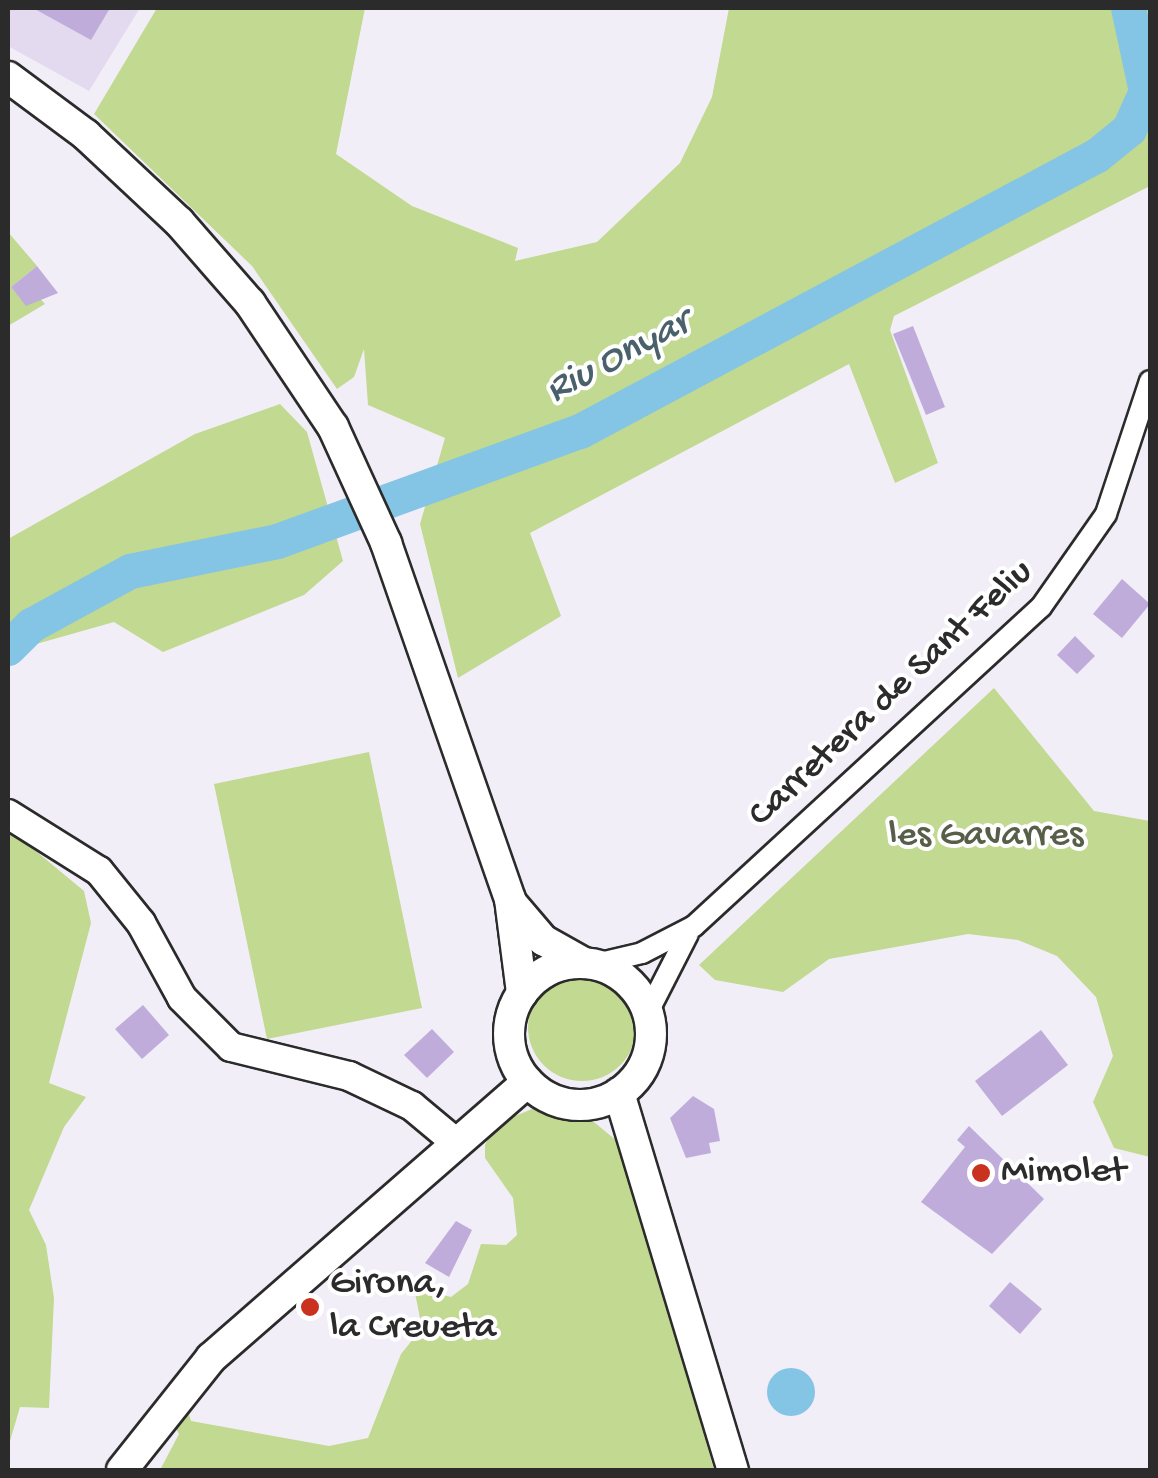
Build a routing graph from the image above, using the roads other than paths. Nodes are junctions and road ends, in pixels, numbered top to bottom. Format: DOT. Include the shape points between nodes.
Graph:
graph roads {
  1 [pos="8,78"];
  2 [pos="1150,381"];
  3 [pos="8,814"];
  4 [pos="510,900"];
  5 [pos="694,926"];
  6 [pos="590,964"];
  7 [pos="522,992"];
  8 [pos="648,1012"];
  9 [pos="527,1082"];
  10 [pos="618,1093"];
  11 [pos="454,1141"];
  12 [pos="122,1470"];
  13 [pos="733,1470"];
  1 -- 4 [label="main road" via="136,179 211,257 333,427 414,619"];
  2 -- 5 [label="street, Carretera de Sant Feliu" via="1116,489 1070,572"];
  3 -- 11 [label="street" via="100,872 141,923 182,998 232,1047 349,1076 412,1106"];
  4 -- 6 [label="main road" via="543,940"];
  4 -- 7 [label="main road"];
  5 -- 6 [label="street, Carretera de Sant Feliu" via="642,954"];
  5 -- 8 [label="street, Carretera de Sant Feliu" via="659,979"];
  6 -- 7 [label="main road" via="549,970"];
  6 -- 8 [label="main road" via="628,981"];
  7 -- 9 [label="main road" via="509,1038"];
  8 -- 10 [label="main road" via="646,1059"];
  9 -- 10 [label="main road" via="565,1104"];
  9 -- 11 [label="main road"];
  10 -- 13 [label="main road"];
  11 -- 12 [label="main road" via="211,1358"];
}
